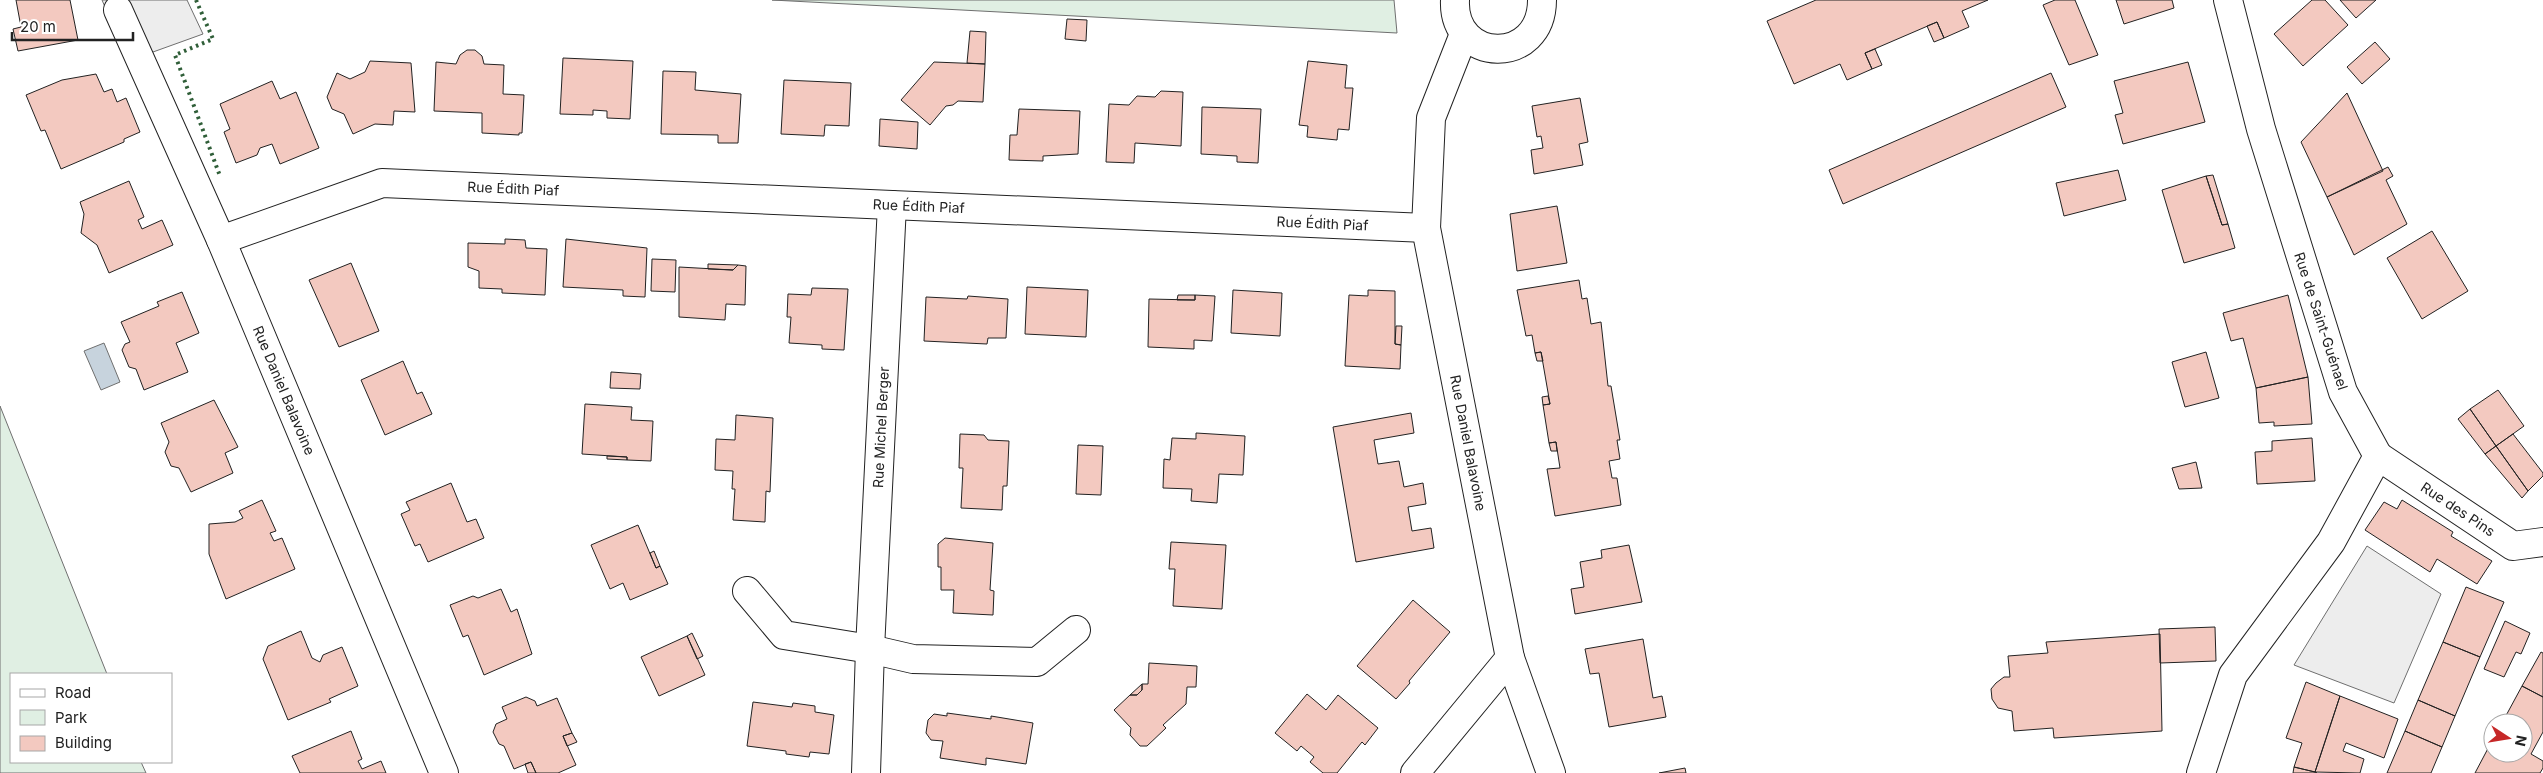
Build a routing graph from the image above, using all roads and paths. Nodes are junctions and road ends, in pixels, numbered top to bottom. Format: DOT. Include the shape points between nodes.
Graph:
graph roads {
  1 [pos="1455,0"];
  2 [pos="1542,0"];
  3 [pos="1550,0"];
  4 [pos="2228,0"];
  5 [pos="118,10"];
  6 [pos="1464,34"];
  7 [pos="892,205"];
  8 [pos="1426,228"];
  9 [pos="220,240"];
  10 [pos="2378,456"];
  11 [pos="2543,542"];
  12 [pos="747,591"];
  13 [pos="1076,630"];
  14 [pos="870,649"];
  15 [pos="1510,658"];
  16 [pos="444,773"];
  17 [pos="866,773"];
  18 [pos="1415,773"];
  19 [pos="1551,773"];
  20 [pos="2201,773"];
  1 -- 6 [label="street" via="1454,10"];
  2 -- 3 [label="street"];
  2 -- 6 [label="street" via="1542,15 1536,28 1528,39 1516,46 1488,49"];
  4 -- 10 [label="street, Rue de Saint-Guénael" via="2261,129 2343,392"];
  5 -- 9 [label="street, Rue Daniel Balavoine"];
  6 -- 8 [label="street" via="1431,118"];
  7 -- 8 [label="street, Rue Édith Piaf"];
  7 -- 9 [label="street, Rue Édith Piaf" via="382,183"];
  7 -- 14 [label="street, Rue Michel Berger"];
  8 -- 15 [label="street, Rue Daniel Balavoine"];
  9 -- 16 [label="street, Rue Daniel Balavoine"];
  10 -- 11 [label="street, Rue des Pins" via="2513,546"];
  10 -- 20 [label="street" via="2332,542 2233,675"];
  12 -- 14 [label="street" via="784,635"];
  13 -- 14 [label="street" via="1037,662 913,659"];
  14 -- 17 [label="street, Rue Michel Berger"];
  15 -- 18 [label="street"];
  15 -- 19 [label="street, Rue Daniel Balavoine"];
}
